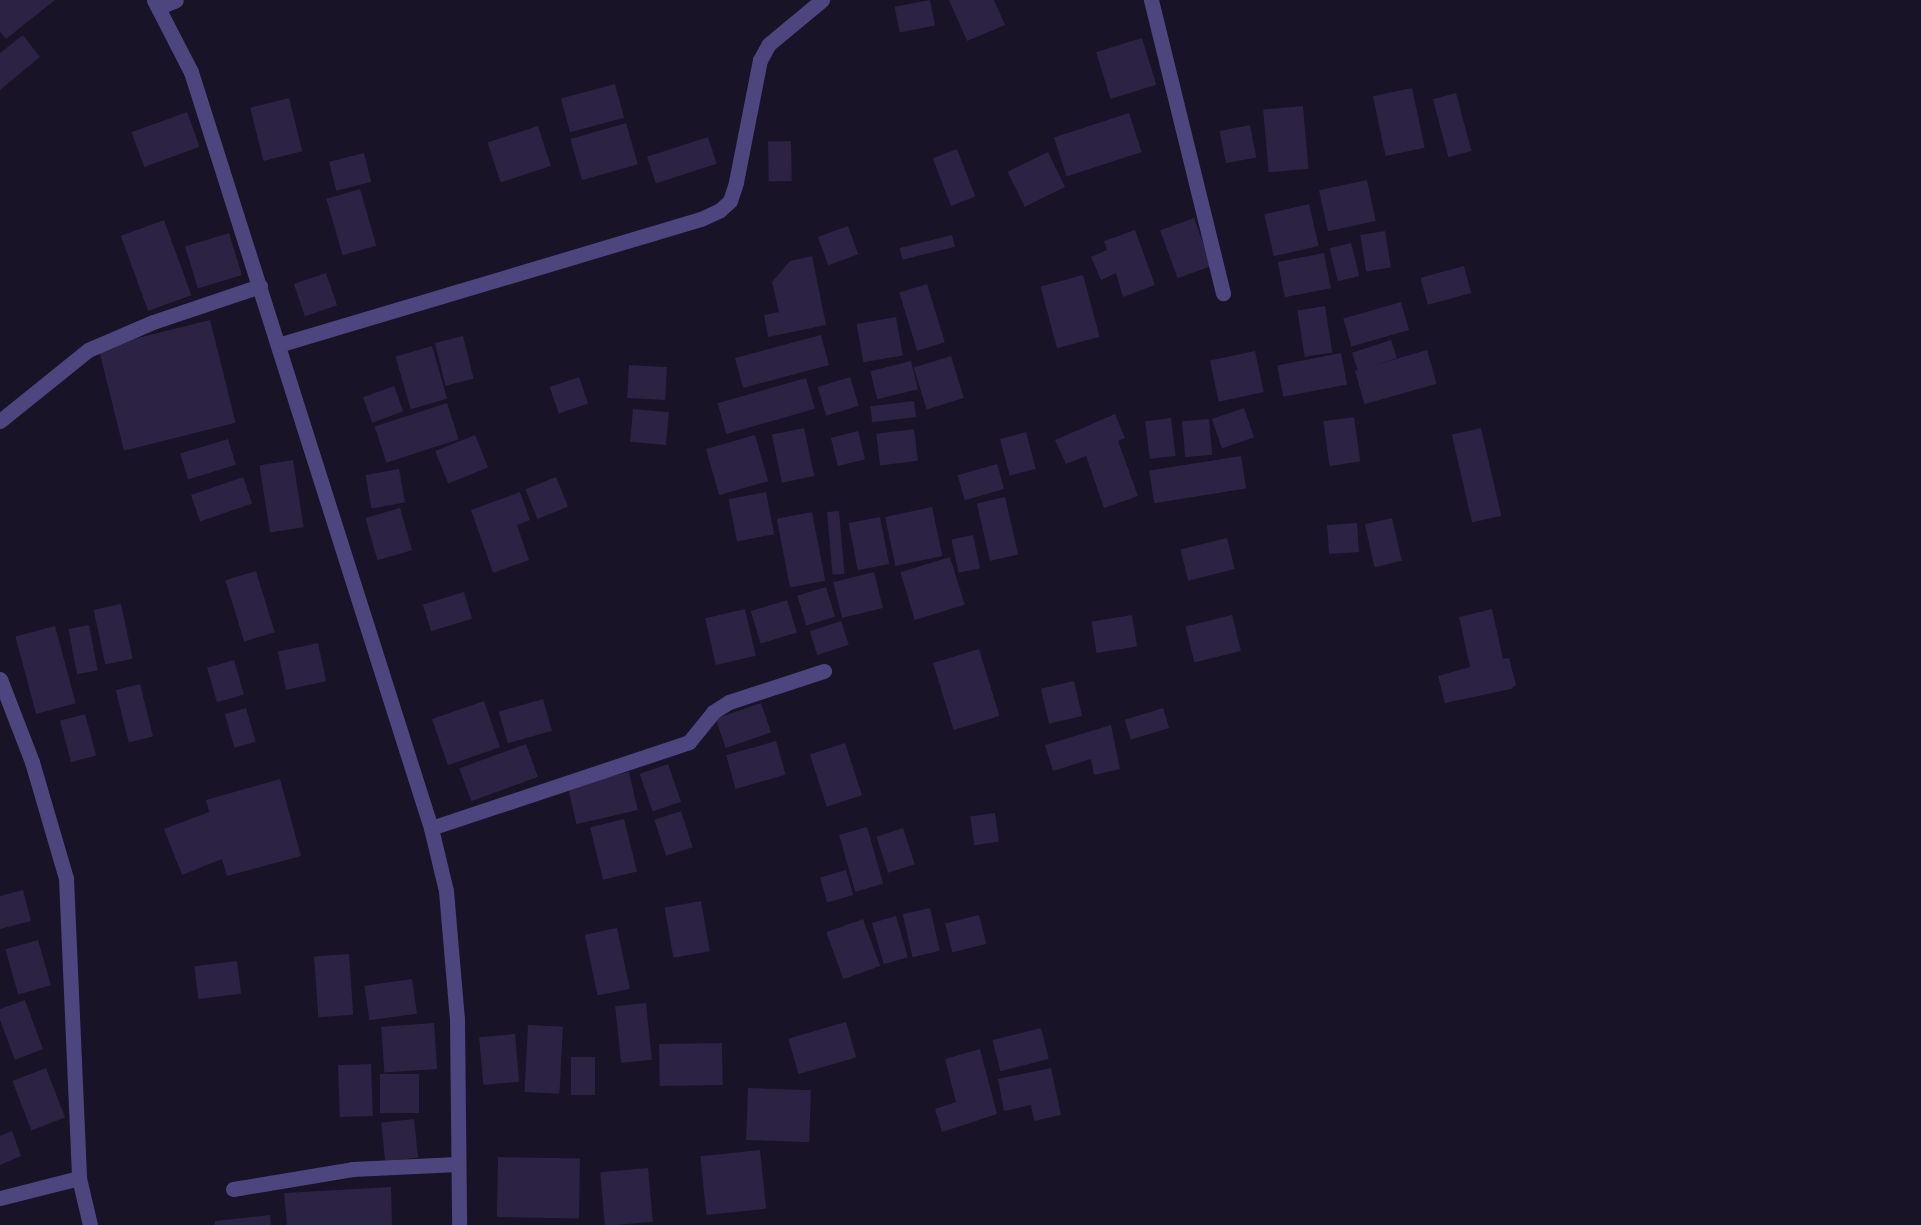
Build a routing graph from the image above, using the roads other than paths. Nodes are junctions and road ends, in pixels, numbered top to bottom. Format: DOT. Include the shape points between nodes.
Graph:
graph roads {
  1 [pos="176,0"];
  2 [pos="822,0"];
  3 [pos="1151,0"];
  4 [pos="156,3"];
  5 [pos="260,286"];
  6 [pos="1223,293"];
  7 [pos="279,345"];
  8 [pos="0,421"];
  9 [pos="824,671"];
  10 [pos="0,679"];
  11 [pos="431,828"];
  12 [pos="458,1164"];
  13 [pos="79,1178"];
  14 [pos="233,1189"];
  15 [pos="0,1198"];
  16 [pos="90,1225"];
  17 [pos="459,1225"];
  1 -- 4 [label="street"];
  2 -- 7 [label="street" via="769,44 760,60 736,182 730,201 720,210"];
  3 -- 6 [label="street"];
  4 -- 5 [label="street" via="190,72"];
  5 -- 7 [label="street"];
  5 -- 8 [label="street" via="153,322 88,350"];
  7 -- 11 [label="street"];
  9 -- 11 [label="street" via="729,702 713,712 689,742"];
  10 -- 13 [label="street" via="35,773 66,878"];
  11 -- 12 [label="street" via="446,891 457,1019"];
  12 -- 14 [label="street" via="352,1169"];
  12 -- 17 [label="street"];
  13 -- 15 [label="street"];
  13 -- 16 [label="street"];
}
